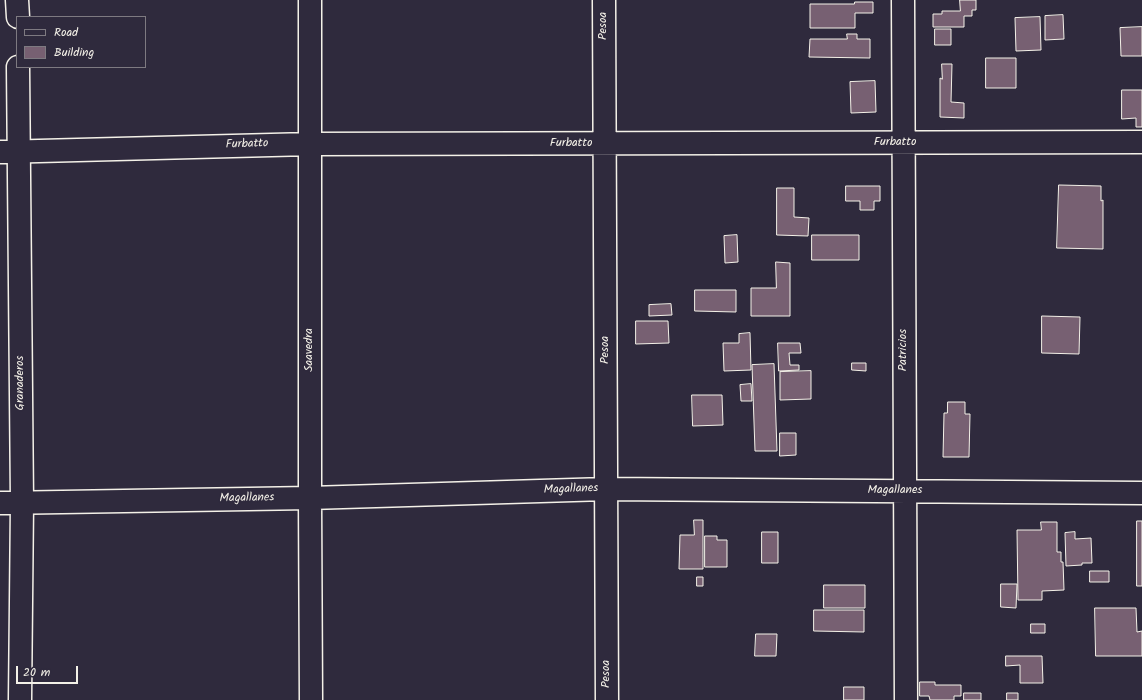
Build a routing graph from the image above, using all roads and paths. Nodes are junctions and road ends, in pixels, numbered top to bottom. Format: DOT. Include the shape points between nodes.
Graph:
graph roads {
  1 [pos="17,0"];
  2 [pos="310,0"];
  3 [pos="604,0"];
  4 [pos="903,0"];
  5 [pos="18,16"];
  6 [pos="18,68"];
  7 [pos="904,142"];
  8 [pos="1142,142"];
  9 [pos="310,144"];
  10 [pos="605,144"];
  11 [pos="10,152"];
  12 [pos="606,489"];
  13 [pos="905,491"];
  14 [pos="1142,493"];
  15 [pos="310,498"];
  16 [pos="0,503"];
  17 [pos="22,503"];
  18 [pos="20,700"];
  19 [pos="311,700"];
  20 [pos="607,700"];
  21 [pos="906,700"];
  1 -- 5 [label="street"];
  2 -- 9 [label="street, Saavedra"];
  3 -- 10 [label="street, Pesoa"];
  4 -- 7 [label="street, Patricios"];
  6 -- 11 [label="street, Granaderos"];
  7 -- 8 [label="street, Furbatto"];
  7 -- 10 [label="street, Furbatto"];
  7 -- 13 [label="street, Patricios"];
  9 -- 10 [label="street, Furbatto"];
  9 -- 11 [label="street, Furbatto"];
  9 -- 15 [label="street, Saavedra"];
  10 -- 12 [label="street, Pesoa"];
  11 -- 17 [label="street, Granaderos"];
  12 -- 13 [label="street, Magallanes"];
  12 -- 15 [label="street, Magallanes"];
  12 -- 20 [label="street, Pesoa"];
  13 -- 14 [label="street, Magallanes"];
  13 -- 21 [label="street, Patricios"];
  15 -- 17 [label="street, Magallanes"];
  15 -- 19 [label="street, Saavedra"];
  16 -- 17 [label="street, Magallanes"];
  17 -- 18 [label="street, Granaderos"];
}
